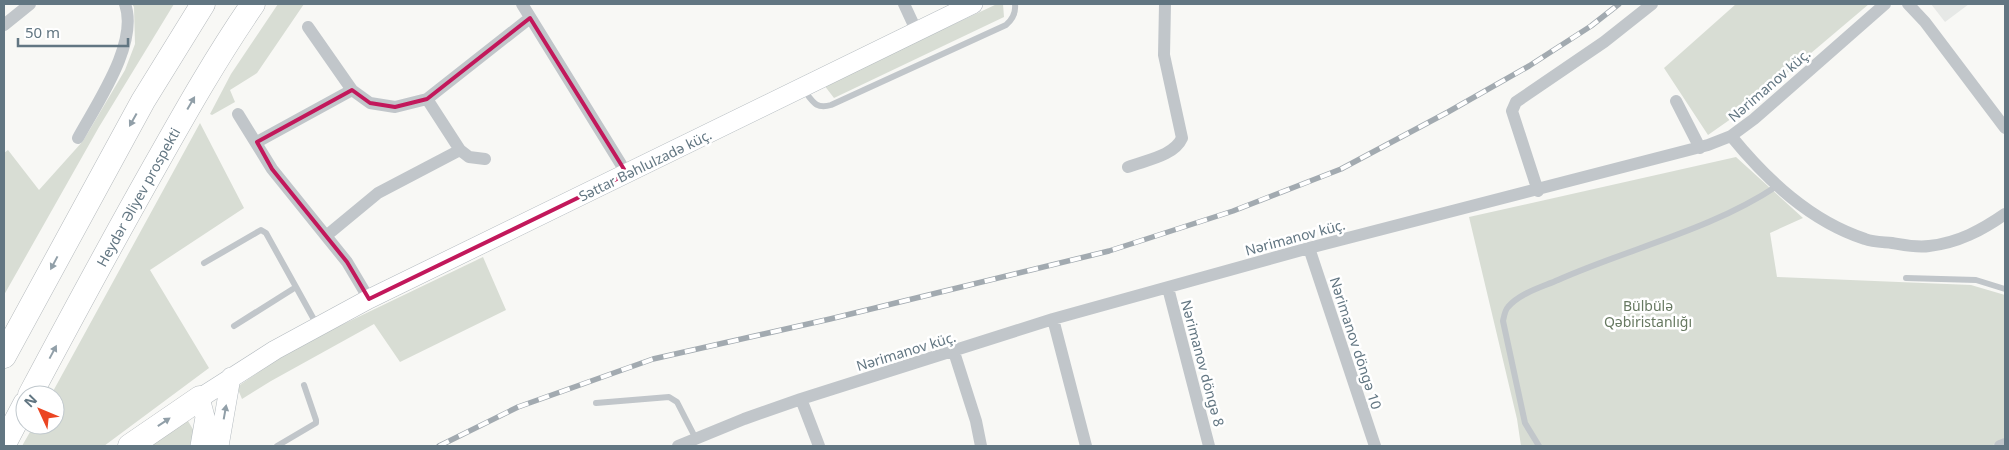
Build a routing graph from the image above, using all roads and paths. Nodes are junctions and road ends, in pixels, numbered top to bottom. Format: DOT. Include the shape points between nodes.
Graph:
graph roads {
  1 [pos="30,4"];
  2 [pos="125,4"];
  3 [pos="203,4"];
  4 [pos="253,4"];
  5 [pos="522,4"];
  6 [pos="904,4"];
  7 [pos="973,4"];
  8 [pos="1015,4"];
  9 [pos="1165,4"];
  10 [pos="1652,4"];
  11 [pos="1885,4"];
  12 [pos="1908,4"];
  13 [pos="530,18"];
  14 [pos="4,25"];
  15 [pos="308,27"];
  16 [pos="917,32"];
  17 [pos="802,88"];
  18 [pos="352,90"];
  19 [pos="427,99"];
  20 [pos="1676,101"];
  21 [pos="238,114"];
  22 [pos="2005,128"];
  23 [pos="1731,136"];
  24 [pos="78,138"];
  25 [pos="257,142"];
  26 [pos="1700,148"];
  27 [pos="460,150"];
  28 [pos="485,159"];
  29 [pos="1128,166"];
  30 [pos="627,174"];
  31 [pos="1777,186"];
  32 [pos="1538,191"];
  33 [pos="2005,214"];
  34 [pos="326,236"];
  35 [pos="1309,248"];
  36 [pos="204,263"];
  37 [pos="1906,278"];
  38 [pos="296,287"];
  39 [pos="1168,288"];
  40 [pos="2005,289"];
  41 [pos="369,299"];
  42 [pos="1053,319"];
  43 [pos="234,326"];
  44 [pos="318,326"];
  45 [pos="954,352"];
  46 [pos="4,356"];
  47 [pos="231,377"];
  48 [pos="35,385"];
  49 [pos="304,385"];
  50 [pos="200,398"];
  51 [pos="801,399"];
  52 [pos="596,403"];
  53 [pos="15,423"];
  54 [pos="696,439"];
  55 [pos="4,444"];
  56 [pos="2005,444"];
  57 [pos="130,446"];
  58 [pos="200,446"];
  59 [pos="218,446"];
  60 [pos="277,446"];
  61 [pos="678,446"];
  62 [pos="820,446"];
  63 [pos="982,446"];
  64 [pos="1086,446"];
  65 [pos="1209,446"];
  66 [pos="1375,446"];
  67 [pos="1539,446"];
  68 [pos="2000,446"];
  1 -- 14 [label="street"];
  2 -- 24 [label="street" via="128,25 122,54"];
  3 -- 46 [label="highway, one-way" via="143,102"];
  48 -- 4 [label="highway, Heydər Əliyev prospekti, one-way" via="180,121"];
  5 -- 13 [label="street"];
  6 -- 16 [label="street"];
  7 -- 16 [label="main road, Səttar Bəhlulzadə küç."];
  8 -- 17 [label="lane" via="1012,19 1006,25 824,108 818,106"];
  9 -- 29 [label="street" via="1164,54 1182,138 1171,151"];
  10 -- 32 [label="street" via="1604,42 1516,102 1512,112"];
  11 -- 23 [label="street, Nərimanov küç."];
  12 -- 22 [label="street"];
  13 -- 19 [label="street"];
  13 -- 30 [label="street"];
  15 -- 18 [label="street"];
  16 -- 17 [label="main road, Səttar Bəhlulzadə küç."];
  17 -- 30 [label="main road, Səttar Bəhlulzadə küç."];
  18 -- 19 [label="street" via="370,104 395,108"];
  18 -- 25 [label="street"];
  19 -- 27 [label="street"];
  20 -- 26 [label="street"];
  21 -- 25 [label="street"];
  23 -- 26 [label="street, Nərimanov küç."];
  23 -- 31 [label="street"];
  25 -- 34 [label="street" via="272,169"];
  26 -- 32 [label="street, Nərimanov küç."];
  27 -- 28 [label="street" via="469,157"];
  27 -- 34 [label="street" via="378,193"];
  30 -- 41 [label="main road, Səttar Bəhlulzadə küç."];
  31 -- 33 [label="street" via="1806,211 1866,239 1915,247 1965,237"];
  31 -- 67 [label="lane" via="1710,222 1579,271 1519,298 1506,308 1503,321 1525,423"];
  32 -- 35 [label="street, Nərimanov küç." via="1467,206"];
  34 -- 41 [label="street" via="347,262"];
  35 -- 39 [label="street, Nərimanov küç."];
  35 -- 66 [label="street, Nərimanov döngə 10"];
  36 -- 38 [label="lane" via="261,230 266,233"];
  37 -- 40 [label="lane" via="1976,280"];
  38 -- 43 [label="lane"];
  38 -- 44 [label="lane"];
  39 -- 42 [label="street, Nərimanov küç."];
  39 -- 65 [label="street, Nərimanov döngə 8"];
  41 -- 44 [label="main road, Səttar Bəhlulzadə küç."];
  42 -- 45 [label="street, Nərimanov küç."];
  42 -- 64 [label="street"];
  44 -- 47 [label="main road, Səttar Bəhlulzadə küç."];
  45 -- 51 [label="street, Nərimanov küç."];
  45 -- 63 [label="street"];
  47 -- 50 [label="main road, Səttar Bəhlulzadə küç."];
  59 -- 47 [label="main road, one-way"];
  49 -- 60 [label="lane" via="316,424"];
  57 -- 50 [label="highway, one-way"];
  50 -- 58 [label="main road" via="205,416"];
  51 -- 54 [label="street, Nərimanov küç."];
  51 -- 62 [label="street"];
  52 -- 54 [label="lane" via="669,397 677,402"];
  53 -- 55 [label="highway"];
  54 -- 61 [label="street, Nərimanov küç."];
  56 -- 68 [label="street"];
}
